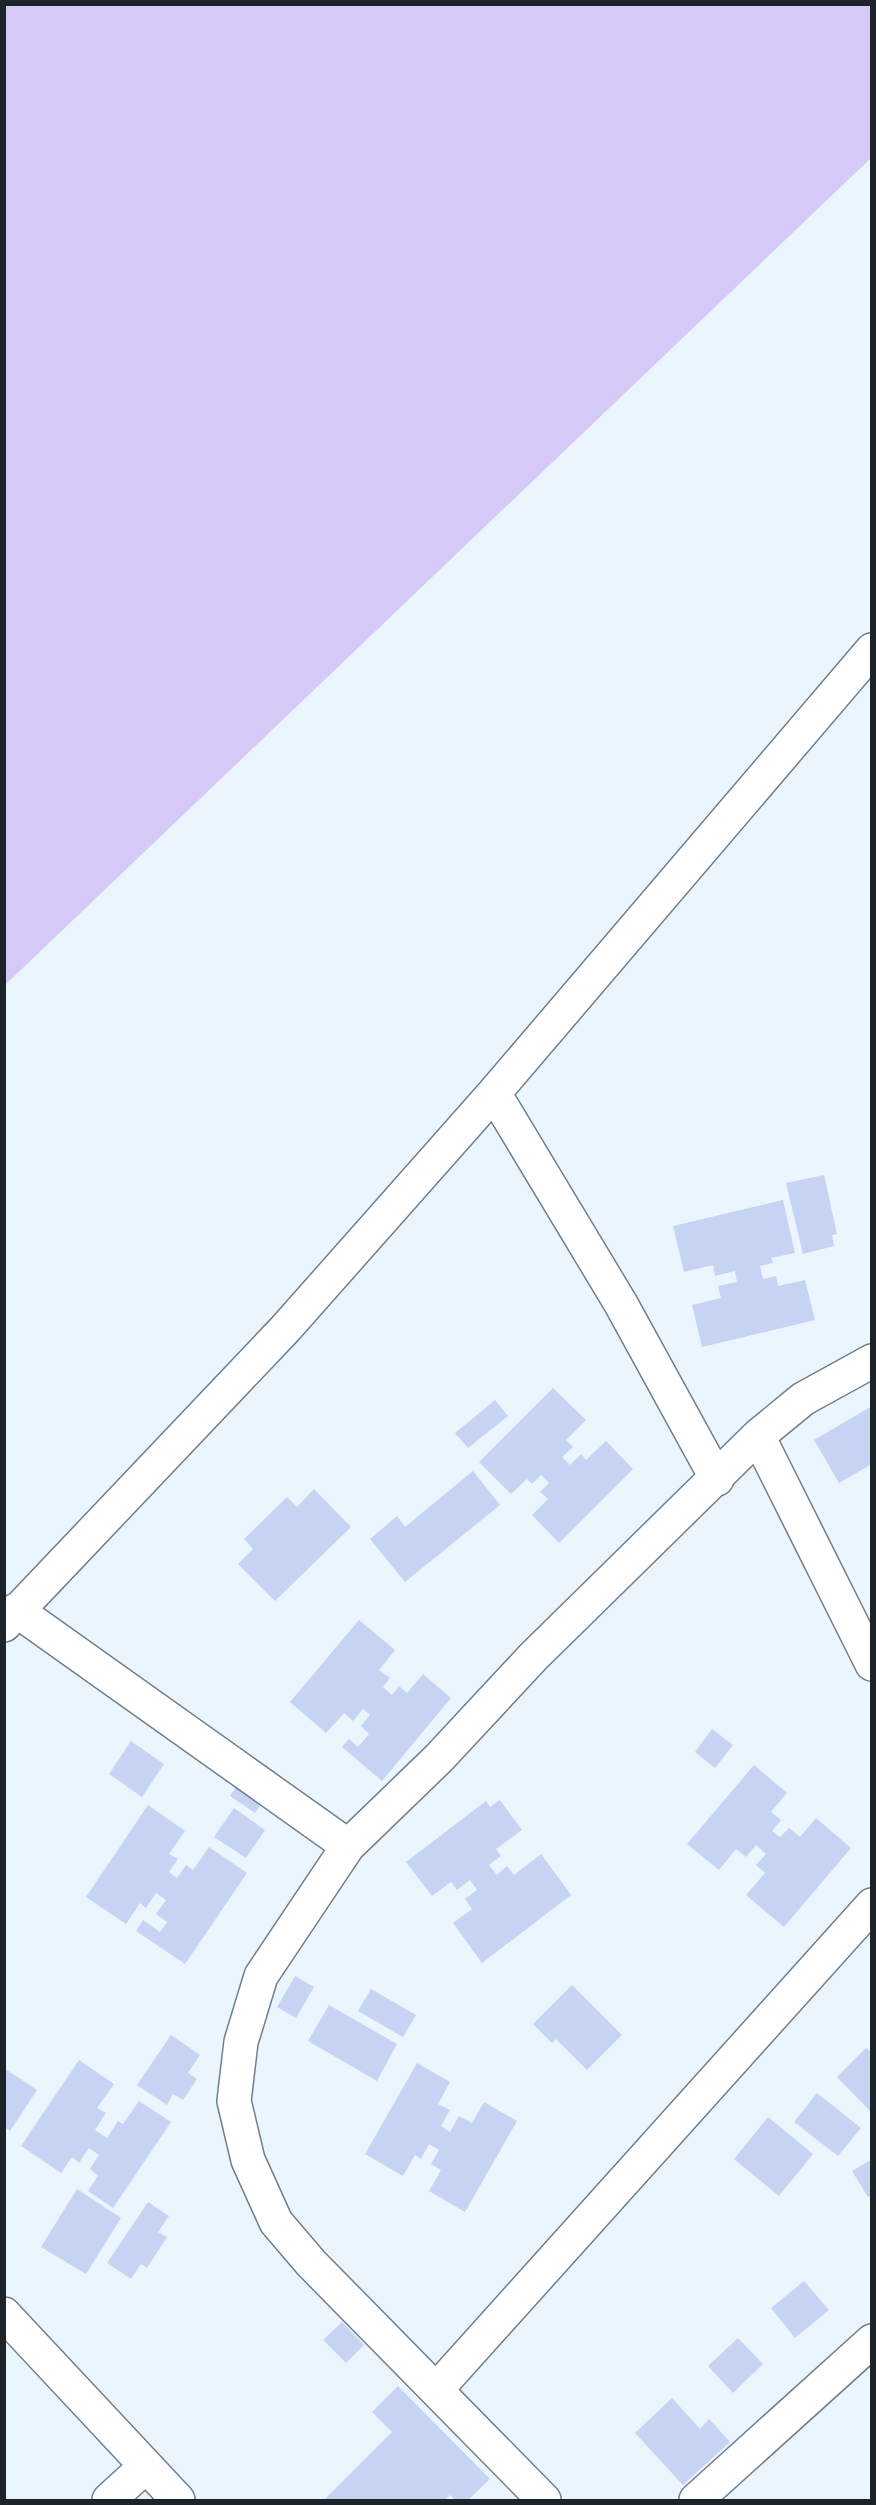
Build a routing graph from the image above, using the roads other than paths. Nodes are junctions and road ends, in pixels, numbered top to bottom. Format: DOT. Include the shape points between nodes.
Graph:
graph roads {
  1 [pos="872,650"];
  2 [pos="494,1093"];
  3 [pos="872,1361"];
  4 [pos="758,1436"];
  5 [pos="717,1479"];
  6 [pos="10,1617"];
  7 [pos="872,1664"];
  8 [pos="348,1846"];
  9 [pos="872,1905"];
  10 [pos="4,2314"];
  11 [pos="872,2341"];
  12 [pos="436,2391"];
  13 [pos="146,2466"];
  14 [pos="109,2500"];
  15 [pos="178,2500"];
  16 [pos="544,2500"];
  17 [pos="696,2500"];
  1 -- 2 [label="street"];
  2 -- 5 [label="street" via="621,1304"];
  2 -- 6 [label="street" via="286,1328"];
  3 -- 4 [label="street" via="803,1399"];
  4 -- 5 [label="street"];
  4 -- 7 [label="street"];
  5 -- 8 [label="street" via="533,1657 439,1758"];
  6 -- 8 [label="street"];
  8 -- 12 [label="street" via="261,1976 240,2042 234,2101 248,2160 276,2222"];
  9 -- 12 [label="street"];
  10 -- 13 [label="street"];
  11 -- 17 [label="street"];
  12 -- 16 [label="street"];
  13 -- 14 [label="street"];
  13 -- 15 [label="street"];
}
